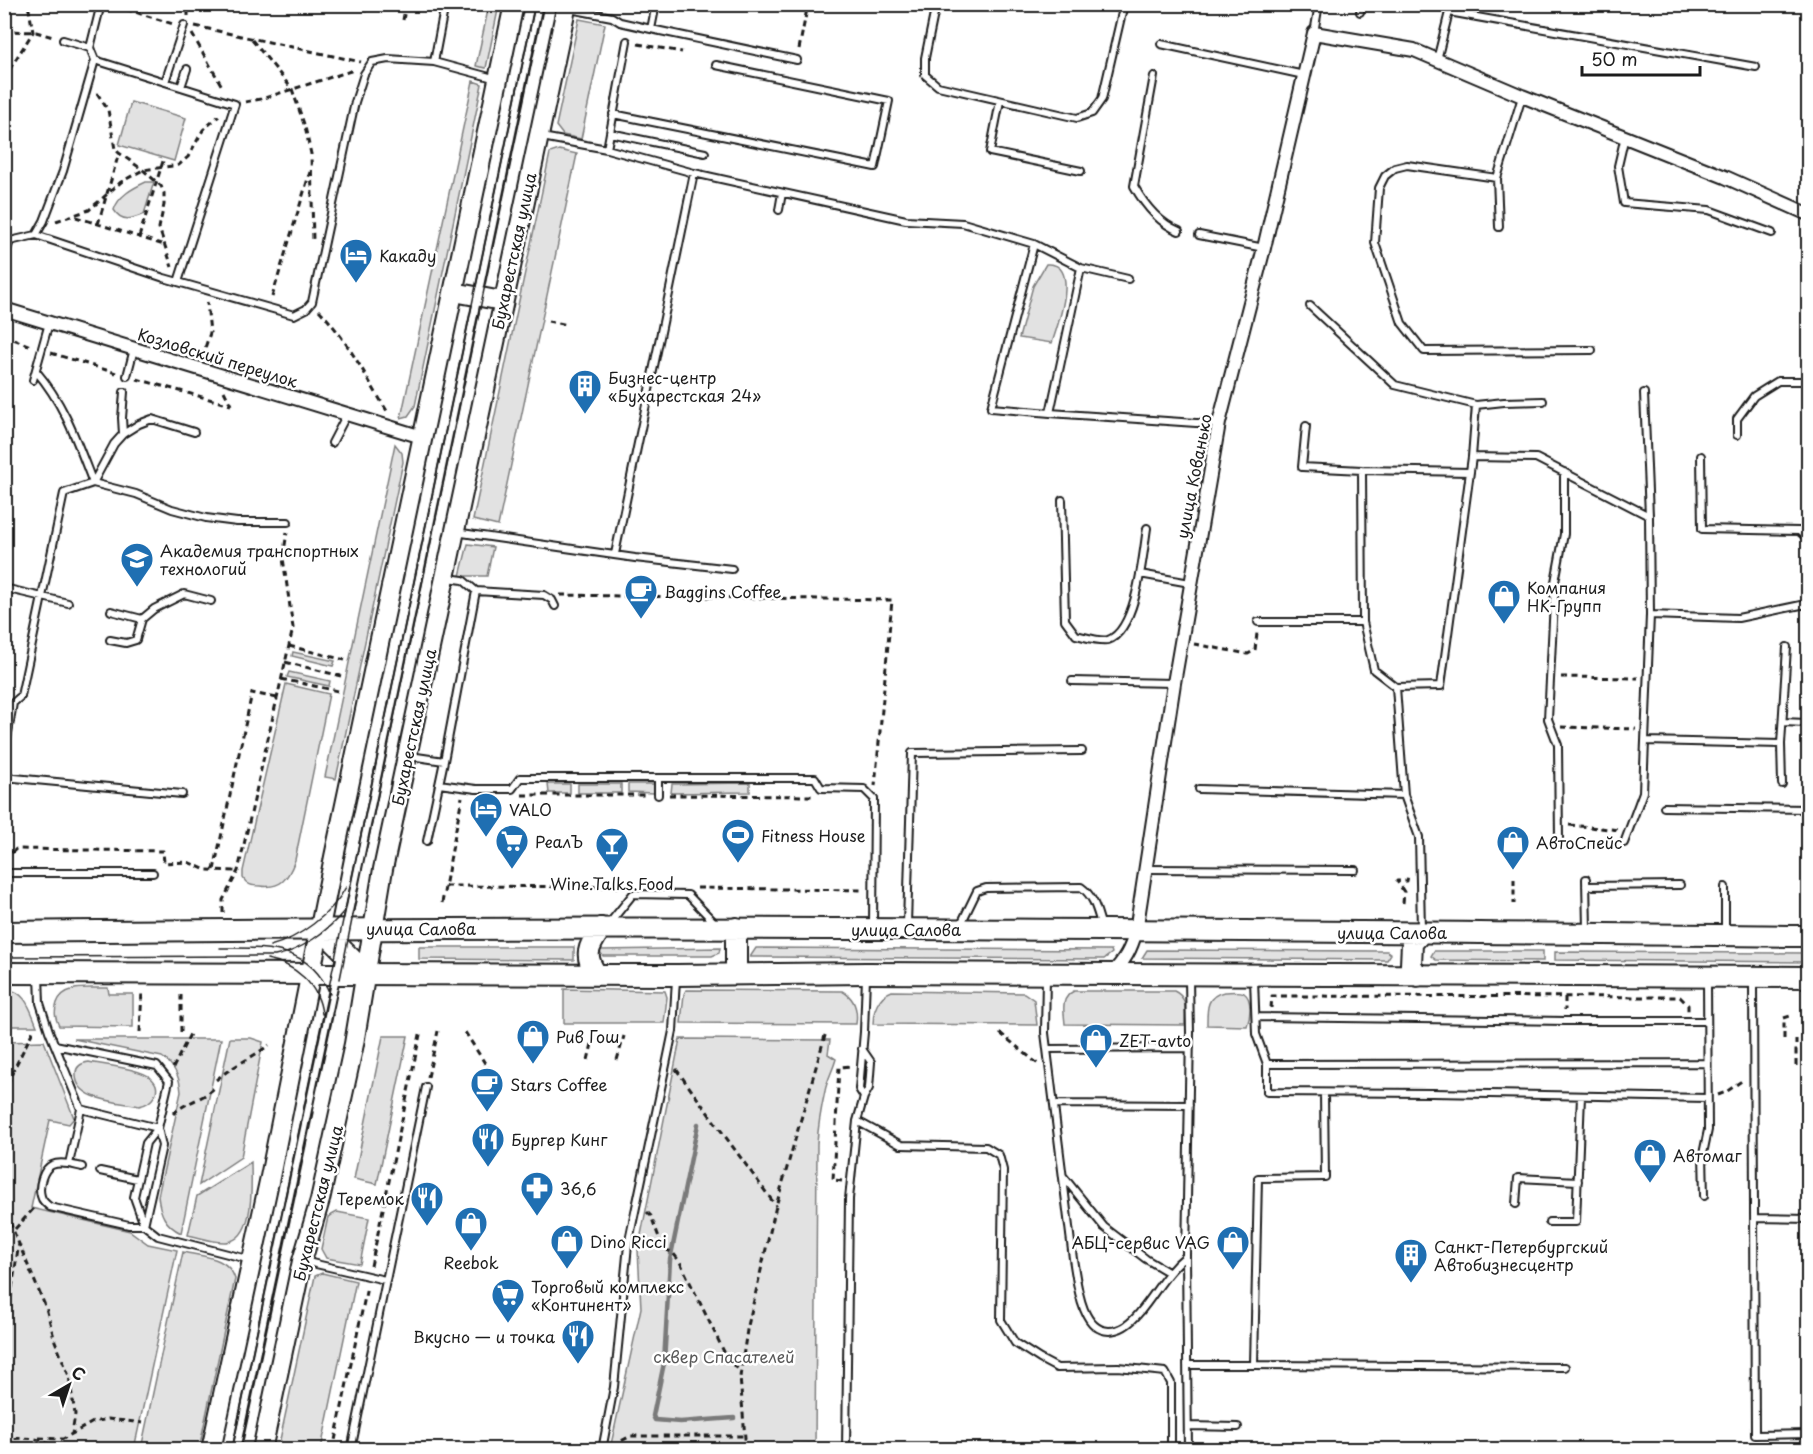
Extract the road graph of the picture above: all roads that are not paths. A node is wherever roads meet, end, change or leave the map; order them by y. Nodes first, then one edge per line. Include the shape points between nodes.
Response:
1 (101, 4) edge
2 (428, 4) edge
3 (514, 4) edge
4 (539, 4) edge
5 (656, 4) edge
6 (936, 4) edge
7 (1124, 4) edge
8 (1319, 4) edge
9 (1362, 4) edge
10 (444, 6) edge
11 (566, 6) edge
12 (1450, 8) edge
13 (1360, 12) dead end
14 (184, 25) road end
15 (651, 29) junction
16 (1314, 33) junction
17 (63, 40) road end
18 (627, 42) road end
19 (1161, 44) dead end
20 (90, 48) junction
21 (95, 60) junction
22 (797, 60) road end
23 (1437, 60) junction
24 (434, 62) junction
25 (716, 65) dead end
26 (1756, 67) dead end
27 (187, 69) dead end
28 (1304, 75) junction
29 (1154, 76) dead end
30 (498, 80) junction
31 (165, 82) junction
32 (182, 87) junction
33 (1522, 96) junction
34 (1000, 101) junction
35 (613, 114) junction
36 (610, 133) junction
37 (1625, 135) junction
38 (538, 137) junction
39 (607, 149) junction
40 (705, 153) dead end
41 (1081, 171) dead end
42 (694, 173) junction
43 (1497, 178) junction
44 (782, 193) junction
45 (779, 210) dead end
46 (1809, 214) edge
47 (1499, 227) dead end
48 (1179, 231) dead end
49 (1772, 233) dead end
50 (1199, 235) dead end
51 (36, 236) junction
52 (7, 240) edge
53 (1034, 244) junction
54 (1264, 248) junction
55 (4, 258) edge
56 (1081, 268) junction
57 (1128, 279) dead end
58 (175, 281) junction
59 (454, 292) junction
60 (478, 296) junction
61 (502, 301) junction
62 (1310, 306) dead end
63 (4, 309) edge
64 (50, 323) junction
65 (134, 349) junction
66 (1592, 350) dead end
67 (36, 370) junction
68 (127, 376) dead end
69 (33, 380) dead end
70 (1809, 381) edge
71 (124, 392) dead end
72 (1644, 393) dead end
73 (1543, 402) dead end
74 (1476, 405) junction
75 (1050, 413) junction
76 (347, 414) junction
77 (1219, 423) junction
78 (1306, 426) dead end
79 (195, 432) dead end
80 (123, 434) junction
81 (1737, 435) dead end
82 (422, 437) junction
83 (333, 443) dead end
84 (1701, 456) dead end
85 (1472, 457) junction
86 (1362, 470) junction
87 (1470, 472) junction
88 (1564, 472) junction
89 (93, 483) junction
90 (1062, 500) dead end
91 (1649, 516) junction
92 (288, 522) road end
93 (1147, 528) dead end
94 (455, 532) junction
95 (1809, 539) edge
96 (615, 554) junction
97 (732, 568) dead end
98 (1140, 574) junction
99 (445, 578) junction
100 (1190, 583) junction
101 (4, 588) edge
102 (476, 591) junction
103 (43, 597) junction
104 (212, 601) dead end
105 (68, 603) dead end
106 (1809, 605) edge
107 (555, 606) dead end
108 (111, 610) dead end
109 (1650, 615) junction
110 (142, 619) junction
111 (1258, 622) road end
112 (1363, 622) junction
113 (110, 640) dead end
114 (1787, 647) dead end
115 (1072, 681) dead end
116 (1174, 683) junction
117 (1396, 687) junction
118 (4, 703) edge
119 (13, 703) junction
120 (1783, 722) junction
121 (1806, 723) dead end
122 (1645, 741) junction
123 (1781, 744) junction
124 (1082, 751) dead end
125 (407, 755) junction
126 (4, 757) edge
127 (444, 761) junction
128 (4, 777) edge
129 (658, 778) junction
130 (440, 784) junction
131 (1782, 784) dead end
132 (1199, 789) dead end
133 (182, 794) dead end
134 (658, 795) road end
135 (1404, 795) junction
136 (1664, 807) dead end
137 (1809, 809) edge
138 (1559, 839) dead end
139 (427, 841) dead end
140 (1624, 843) dead end
141 (1144, 869) junction
142 (1355, 870) dead end
143 (4, 873) edge
144 (153, 873) dead end
145 (1680, 885) dead end
146 (1725, 887) dead end
147 (320, 928) junction
148 (346, 928) junction
149 (374, 928) junction
150 (604, 928) junction
151 (727, 928) junction
152 (873, 929) junction
153 (907, 929) junction
154 (958, 929) junction
155 (1103, 931) junction
156 (1136, 931) junction
157 (4, 932) edge
158 (1421, 933) junction
159 (1587, 934) junction
160 (1725, 935) junction
161 (1809, 936) edge
162 (342, 950) junction
163 (4, 973) edge
164 (39, 973) junction
165 (311, 973) junction
166 (337, 973) junction
167 (366, 973) junction
168 (866, 973) junction
169 (736, 974) junction
170 (1046, 974) junction
171 (596, 975) junction
172 (676, 975) junction
173 (1110, 975) junction
174 (1189, 975) junction
175 (1254, 975) junction
176 (1419, 976) junction
177 (1707, 977) junction
178 (1753, 977) junction
179 (1809, 978) edge
180 (1256, 1017) junction
181 (1707, 1021) junction
182 (55, 1045) junction
183 (1190, 1048) junction
184 (862, 1049) junction
185 (1047, 1049) junction
186 (1707, 1063) junction
187 (1267, 1064) junction
188 (426, 1087) road end
189 (1324, 1093) junction
190 (1581, 1096) junction
191 (864, 1097) junction
192 (1707, 1098) junction
193 (1054, 1104) junction
194 (1189, 1105) junction
195 (81, 1109) junction
196 (857, 1121) junction
197 (158, 1128) junction
198 (69, 1164) junction
199 (82, 1167) dead end
200 (100, 1171) dead end
201 (1063, 1176) junction
202 (137, 1179) junction
203 (1578, 1181) junction
204 (1704, 1196) dead end
205 (1516, 1203) dead end
206 (1754, 1218) junction
207 (1809, 1219) edge
208 (1549, 1222) dead end
209 (144, 1225) junction
210 (1186, 1256) junction
211 (251, 1260) junction
212 (302, 1261) junction
213 (1168, 1272) junction
214 (385, 1280) junction
215 (1188, 1365) junction
216 (1254, 1365) junction
217 (1565, 1367) dead end
218 (1188, 1426) junction
219 (1238, 1427) dead end
220 (1809, 1434) edge
221 (211, 1449) edge
222 (236, 1449) edge
223 (262, 1449) edge
224 (351, 1449) edge
225 (602, 1449) edge
226 (846, 1449) edge
227 (1171, 1449) edge
228 (1188, 1449) edge

1 - 20 lane
2 - 10 lane
3 - 30 main road
4 - 60 lane
5 - 15 lane
6 - 34 lane via 924,58 925,75 938,86
7 - 34 lane via 1102,99 1092,114 1077,118
8 - 16 lane
9 - 13 lane
10 - 24 lane
11 - 15 lane
11 - 38 main road, Бухарестская улица
12 - 23 lane
12 - 26 lane
14 - 31 lane
15 - 22 lane
16 - 23 street via 1414,50
16 - 28 street, улица Кованько
17 - 20 lane
18 - 35 lane
19 - 28 lane
20 - 21 lane
21 - 31 lane
21 - 51 lane via 63,171
23 - 33 street
24 - 30 lane
24 - 58 lane via 388,59 372,62 364,74 312,302 306,309 294,315
25 - 35 lane via 889,101 875,167
27 - 32 lane
28 - 54 street, улица Кованько
29 - 48 lane via 1134,186 1155,215
30 - 59 main road
31 - 32 lane
32 - 58 lane via 236,104
33 - 37 street
33 - 43 lane
34 - 41 lane via 990,152
35 - 36 lane
36 - 39 lane
36 - 40 lane
37 - 46 street
37 - 49 lane via 1618,166 1624,203 1709,210
38 - 39 lane
38 - 61 main road, Бухарестская улица
39 - 42 lane
42 - 44 lane
42 - 96 lane
43 - 47 lane
43 - 66 lane via 1407,165 1385,176 1379,188 1375,243 1402,323 1424,351
44 - 45 lane
44 - 53 lane via 906,220 963,223
50 - 54 lane
51 - 52 lane
51 - 58 lane
52 - 55 lane
53 - 56 lane
53 - 75 lane via 991,408
54 - 77 street, улица Кованько
56 - 57 lane
56 - 75 lane
59 - 60 main road
59 - 82 main road
60 - 61 main road
60 - 148 lane
61 - 94 main road, Бухарестская улица
62 - 74 lane via 1395,385
63 - 64 street, Козловский переулок
64 - 65 street, Козловский переулок
64 - 67 lane
65 - 68 lane
65 - 76 street, Козловский переулок
67 - 69 lane
67 - 89 lane via 68,418
70 - 81 lane via 1778,381 1754,396 1737,419
71 - 80 lane
72 - 91 lane
73 - 74 lane
74 - 85 lane
75 - 77 lane
76 - 82 street, Козловский переулок
76 - 83 lane
77 - 100 street, улица Кованько
78 - 86 lane via 1302,467
79 - 80 lane via 152,419
80 - 89 lane via 105,457
82 - 147 main road
84 - 95 lane via 1702,529 1799,531
85 - 87 lane
85 - 88 lane via 1536,458
86 - 87 lane
86 - 112 lane
87 - 117 lane via 1442,686
88 - 91 lane
88 - 138 lane via 1564,534 1555,582 1548,719 1558,745
89 - 92 lane via 206,518
89 - 103 lane via 64,493
90 - 98 lane via 1065,620 1076,635 1106,640 1119,633 1128,617
91 - 109 lane
93 - 98 lane
94 - 96 lane
94 - 99 main road, Бухарестская улица
96 - 97 lane
98 - 100 lane
99 - 102 lane via 463,580
99 - 125 main road, Бухарестская улица
100 - 116 street, улица Кованько
101 - 103 lane
102 - 107 lane via 544,595
102 - 127 lane
103 - 105 lane
103 - 119 lane via 21,696
104 - 110 lane via 184,594
106 - 109 lane via 1738,618
108 - 110 lane
109 - 122 lane
110 - 113 lane via 136,640
111 - 112 lane
112 - 117 lane via 1374,670
114 - 120 lane
115 - 116 lane
116 - 141 street, улица Кованько
117 - 135 lane
118 - 119 lane
119 - 126 lane
120 - 121 lane
120 - 123 lane
122 - 123 lane
122 - 140 lane via 1643,792
123 - 131 lane
124 - 153 lane via 912,753
125 - 127 lane
125 - 149 main road, Бухарестская улица
127 - 130 lane
128 - 133 lane
129 - 130 lane via 520,778 512,789
129 - 134 lane
129 - 152 lane via 815,778 821,788 864,789 874,799
130 - 139 lane
132 - 135 lane
135 - 158 lane via 1419,837
136 - 137 lane
141 - 142 lane
141 - 156 street, улица Кованько
143 - 144 lane
145 - 159 lane via 1586,883
146 - 160 lane
147 - 148 main road, улица Салова
147 - 157 main road, улица Салова
147 - 162 main road
147 - 165 main road
148 - 149 main road, улица Салова
148 - 162 lane
149 - 150 main road, улица Салова
149 - 167 main road, Бухарестская улица
150 - 151 main road, улица Салова
150 - 151 lane via 633,894 688,895
150 - 171 main road via 590,946 589,963
151 - 152 main road, улица Салова
151 - 169 main road
152 - 153 main road, улица Салова
153 - 154 main road, улица Салова
154 - 155 main road, улица Салова
154 - 155 lane via 977,891 1081,887 1095,903
155 - 156 main road, улица Салова
156 - 158 main road, улица Салова
156 - 173 street, улица Кованько via 1131,948
158 - 159 main road, улица Салова
158 - 176 main road via 1412,943 1411,965
159 - 160 main road, улица Салова
160 - 161 main road, улица Салова
162 - 166 lane
162 - 167 main road
163 - 164 main road
164 - 165 main road
164 - 182 lane via 40,1003
165 - 166 main road
165 - 211 main road
166 - 167 main road
166 - 222 lane
167 - 171 main road
167 - 212 main road, Бухарестская улица via 320,1200
168 - 169 main road
168 - 170 main road
168 - 184 lane
169 - 172 main road
170 - 173 main road
170 - 185 lane
171 - 172 main road
172 - 225 lane via 673,1031 628,1245 614,1387
173 - 174 main road
174 - 175 main road
174 - 183 lane
175 - 176 main road
175 - 180 lane
176 - 177 main road
177 - 178 main road
177 - 181 lane
178 - 179 main road
178 - 206 lane
180 - 181 lane
180 - 187 lane via 1256,1034
181 - 186 lane
182 - 195 lane
182 - 197 lane via 157,1066 169,1082
183 - 185 lane
183 - 194 lane
184 - 191 lane via 859,1089
184 - 191 lane via 871,1062 870,1088
185 - 193 lane
186 - 187 lane
186 - 192 lane
187 - 189 lane via 1267,1092
188 - 214 lane
189 - 190 lane
189 - 216 lane via 1325,1178 1258,1178
190 - 192 lane
190 - 203 lane
191 - 196 lane
192 - 204 lane
193 - 194 lane
193 - 201 lane
194 - 210 lane
195 - 197 lane
195 - 198 lane
196 - 226 lane via 850,1181
196 - 227 lane via 901,1145 986,1147 999,1155 1003,1170 1001,1320 1015,1343 1057,1368 1118,1367 1164,1372 1171,1383
197 - 202 lane via 146,1143
197 - 209 lane via 162,1146
198 - 199 lane
198 - 209 lane via 51,1165 45,1171 40,1192 45,1203 129,1225
200 - 202 lane
201 - 213 lane via 1104,1227
201 - 213 lane via 1079,1293 1091,1324 1106,1331 1128,1324
202 - 209 lane via 134,1197
203 - 205 lane via 1518,1178
203 - 208 lane via 1576,1222
206 - 207 lane
206 - 220 lane via 1755,1435
209 - 211 lane via 158,1236
210 - 213 lane
210 - 215 lane
211 - 221 main road
212 - 214 lane
212 - 223 main road, Бухарестская улица
214 - 224 lane
215 - 216 lane
215 - 218 lane
216 - 217 lane
218 - 219 lane
218 - 228 lane

